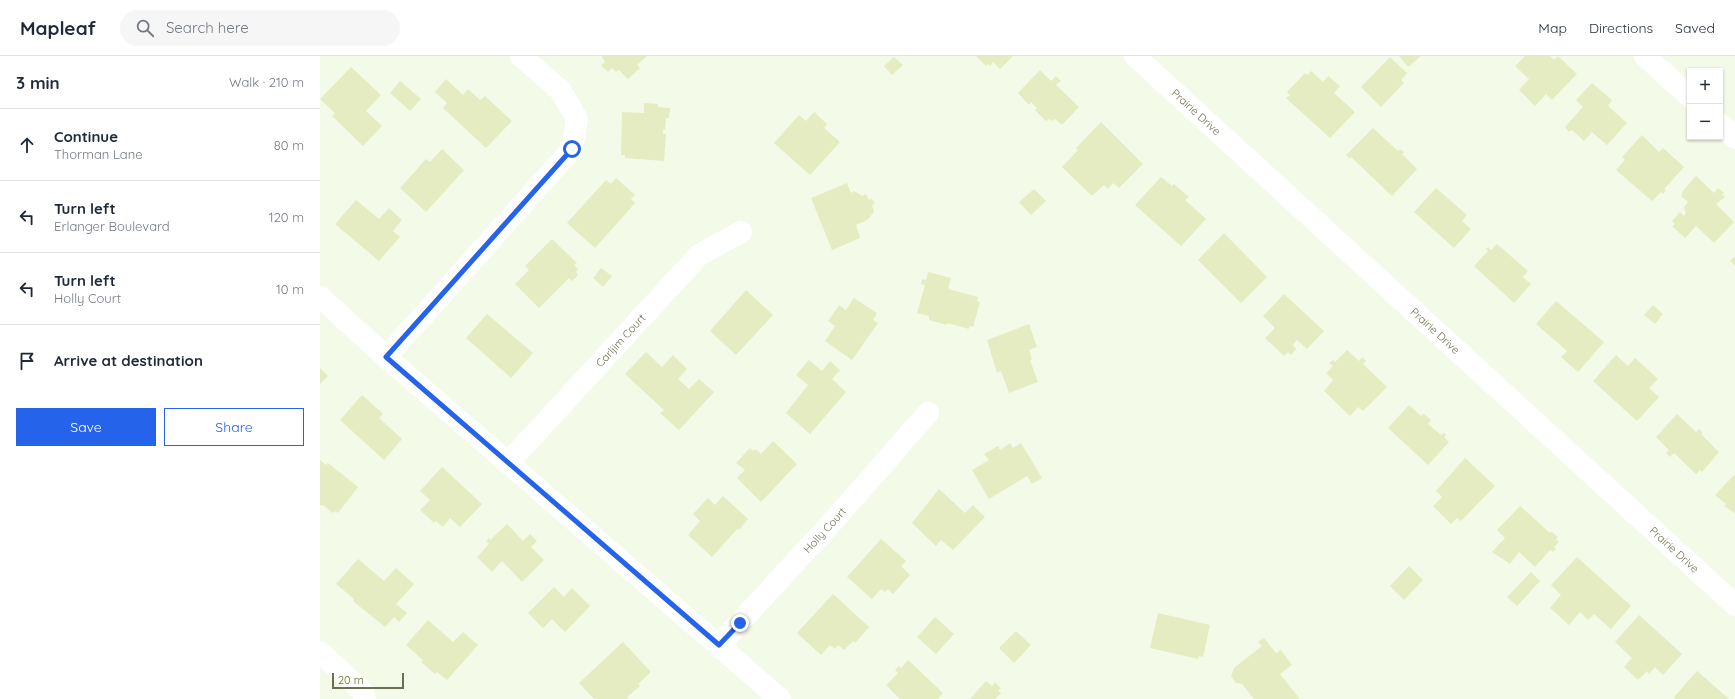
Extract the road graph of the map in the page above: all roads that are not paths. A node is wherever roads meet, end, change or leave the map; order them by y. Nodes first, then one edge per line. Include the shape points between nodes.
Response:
1 (521, 56) edge
2 (1135, 56) edge
3 (1645, 56) edge
4 (1687, 94) edge
5 (1723, 127) edge
6 (1735, 138) edge
7 (741, 232) dead end
8 (320, 297) edge
9 (386, 357) junction
10 (928, 413) dead end
11 (509, 462) junction
12 (1735, 605) edge
13 (719, 645) junction
14 (320, 652) edge
15 (365, 699) edge
16 (780, 699) edge

1 - 9 street via 561,91 577,119 572,149
2 - 12 street, Prairie Drive
3 - 4 street
5 - 6 street
7 - 11 street, Carljim Court via 699,254
8 - 9 street
9 - 11 street
10 - 13 street, Holly Court
11 - 13 street
13 - 16 street
14 - 15 street via 362,691

